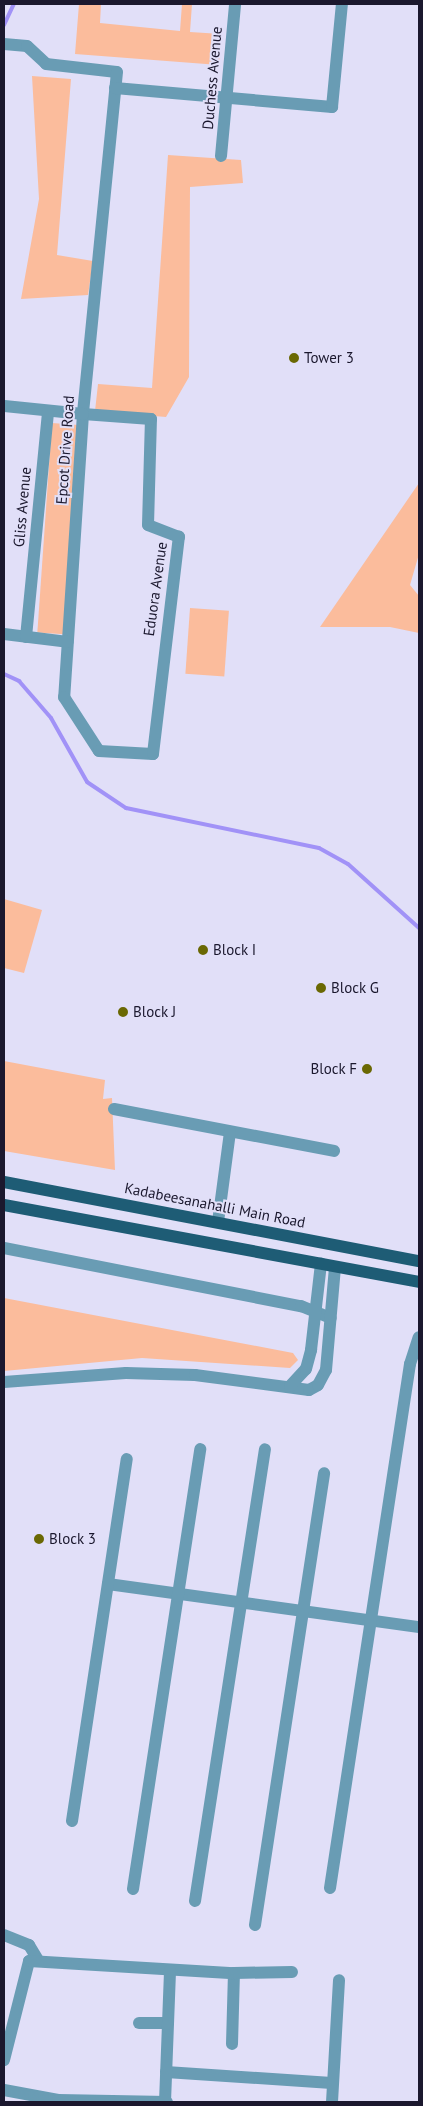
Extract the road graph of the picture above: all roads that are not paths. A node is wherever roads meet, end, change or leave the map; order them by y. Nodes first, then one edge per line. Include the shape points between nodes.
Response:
1 (235, 4) edge
2 (342, 4) edge
3 (10, 44) edge
4 (115, 88) junction
5 (225, 98) junction
6 (221, 156) dead end
7 (4, 406) edge
8 (48, 410) junction
9 (84, 414) junction
10 (4, 634) edge
11 (26, 637) junction
12 (68, 642) junction
13 (153, 754) joint
14 (114, 1109) dead end
15 (230, 1132) junction
16 (334, 1151) dead end
17 (4, 1182) edge
18 (4, 1205) edge
19 (218, 1222) junction
20 (4, 1248) edge
21 (419, 1261) edge
22 (321, 1264) junction
23 (335, 1267) junction
24 (419, 1282) edge
25 (315, 1316) junction
26 (331, 1318) junction
27 (419, 1336) edge
28 (4, 1382) edge
29 (290, 1386) junction
30 (200, 1449) dead end
31 (265, 1449) dead end
32 (126, 1459) dead end
33 (324, 1473) dead end
34 (108, 1584) junction
35 (177, 1594) junction
36 (241, 1602) junction
37 (301, 1611) junction
38 (372, 1621) junction
39 (419, 1627) edge
40 (72, 1821) dead end
41 (330, 1888) dead end
42 (133, 1889) dead end
43 (195, 1901) dead end
44 (255, 1925) dead end
45 (4, 1935) edge
46 (38, 1960) junction
47 (170, 1970) junction
48 (292, 1972) dead end
49 (234, 1973) junction
50 (339, 1980) dead end
51 (10, 2000) edge
52 (139, 2023) dead end
53 (168, 2023) junction
54 (232, 2044) dead end
55 (4, 2060) edge
56 (166, 2072) junction
57 (332, 2084) junction
58 (4, 2090) edge
59 (25, 2098) edge
60 (53, 2101) edge
61 (166, 2102) edge
62 (332, 2102) edge

1 - 5 street, Duchess Avenue
2 - 5 street via 332,107
3 - 4 street via 27,46 46,64 117,72
4 - 5 street
4 - 9 street, Epcot Drive Road
5 - 6 street, Duchess Avenue
7 - 8 street
8 - 9 street
8 - 11 street, Gliss Avenue
9 - 12 street, Epcot Drive Road
9 - 13 street, Eduora Avenue via 151,420 148,525 179,537
10 - 11 street
11 - 12 street
12 - 13 street, Epcot Drive Road via 64,697 99,751
14 - 15 street
15 - 16 street
15 - 19 street
17 - 19 main road, Kadabeesanahalli Main Road
18 - 22 main road
19 - 21 main road, Kadabeesanahalli Main Road
20 - 25 street via 301,1306
22 - 23 main road
22 - 25 street
23 - 24 main road
23 - 26 street
25 - 26 street
25 - 29 street via 306,1369
26 - 29 street via 326,1370 318,1385 309,1390
27 - 38 street via 410,1364
28 - 29 street via 126,1373
30 - 35 street
31 - 36 street
32 - 34 street
33 - 37 street
34 - 35 street
34 - 40 street
35 - 36 street
35 - 42 street
36 - 37 street
36 - 43 street
37 - 38 street
37 - 44 street
38 - 39 street
38 - 41 street
45 - 46 street via 29,1945
46 - 47 street
46 - 51 street via 25,1966
47 - 49 street
47 - 53 street
48 - 49 street
49 - 54 street
50 - 57 street
51 - 55 street
52 - 53 street
53 - 56 street
56 - 57 street
56 - 61 street
57 - 62 street
58 - 59 street
59 - 60 street
60 - 61 street

